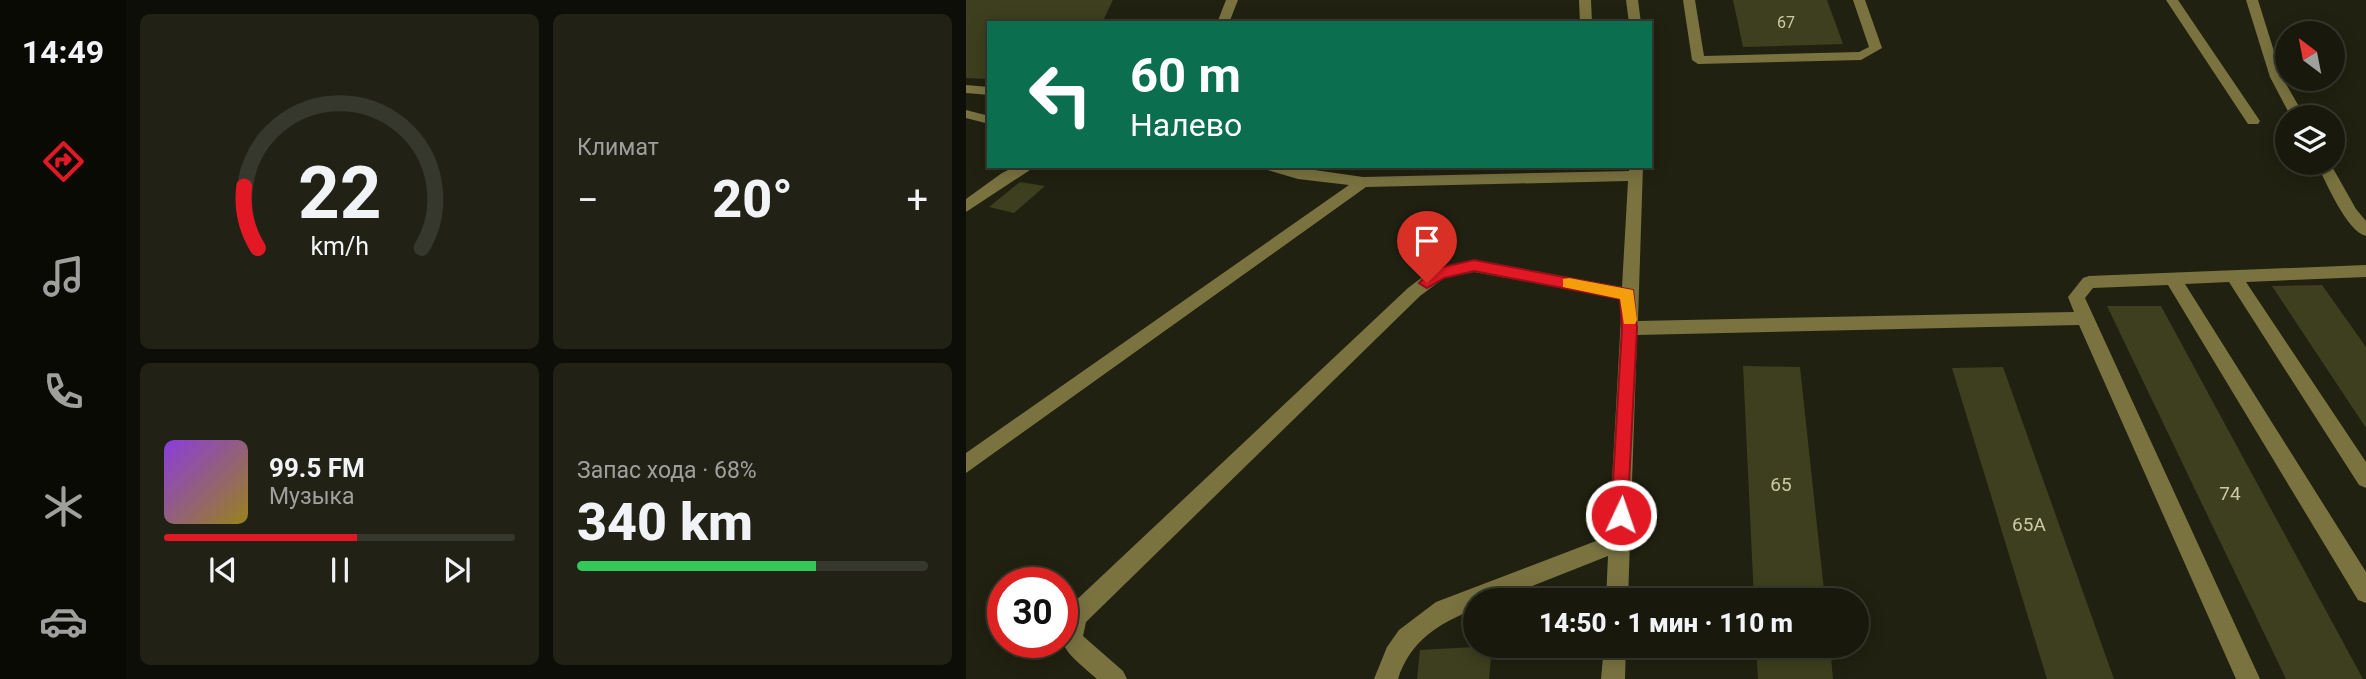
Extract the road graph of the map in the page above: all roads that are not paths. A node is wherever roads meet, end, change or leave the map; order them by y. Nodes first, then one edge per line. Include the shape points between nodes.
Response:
1 (1232, 0) edge
2 (1585, 0) edge
3 (1632, 0) edge
4 (1689, 0) edge
5 (1858, 0) edge
6 (2172, 0) edge
7 (2252, 0) edge
8 (1224, 21) edge
9 (1586, 21) edge
10 (1635, 21) edge
11 (966, 89) edge
12 (987, 91) edge
13 (2291, 105) edge
14 (966, 114) edge
15 (987, 119) edge
16 (2253, 121) dead end
17 (1025, 168) edge
18 (1276, 168) edge
19 (1635, 171) edge
20 (2330, 175) edge
21 (1363, 181) junction
22 (966, 207) edge
23 (2366, 231) edge
24 (2366, 271) edge
25 (2234, 277) junction
26 (2173, 279) junction
27 (1628, 294) junction
28 (2085, 318) junction
29 (1630, 328) junction
30 (966, 464) edge
31 (2366, 479) edge
32 (1619, 542) junction
33 (1617, 588) edge
34 (2366, 592) edge
35 (1614, 658) edge
36 (1115, 679) edge
37 (1386, 679) edge
38 (1613, 679) edge
39 (2248, 679) edge

1 - 8 street
2 - 9 street
3 - 10 street
4 - 5 street via 1698,60 1861,57 1876,48
6 - 16 street
7 - 13 street via 2276,77
11 - 12 street
14 - 15 street
17 - 22 street
18 - 21 street
19 - 21 street
19 - 27 street
20 - 23 street
21 - 30 street
24 - 25 street
25 - 26 street
25 - 31 street
26 - 28 street via 2089,282 2076,296
26 - 34 street
27 - 29 street
27 - 36 street via 1474,266 1431,279 1078,614 1071,627 1072,642
28 - 29 street
28 - 39 street
29 - 32 street
32 - 33 street
32 - 37 street via 1444,610 1418,626 1395,651
35 - 38 street

